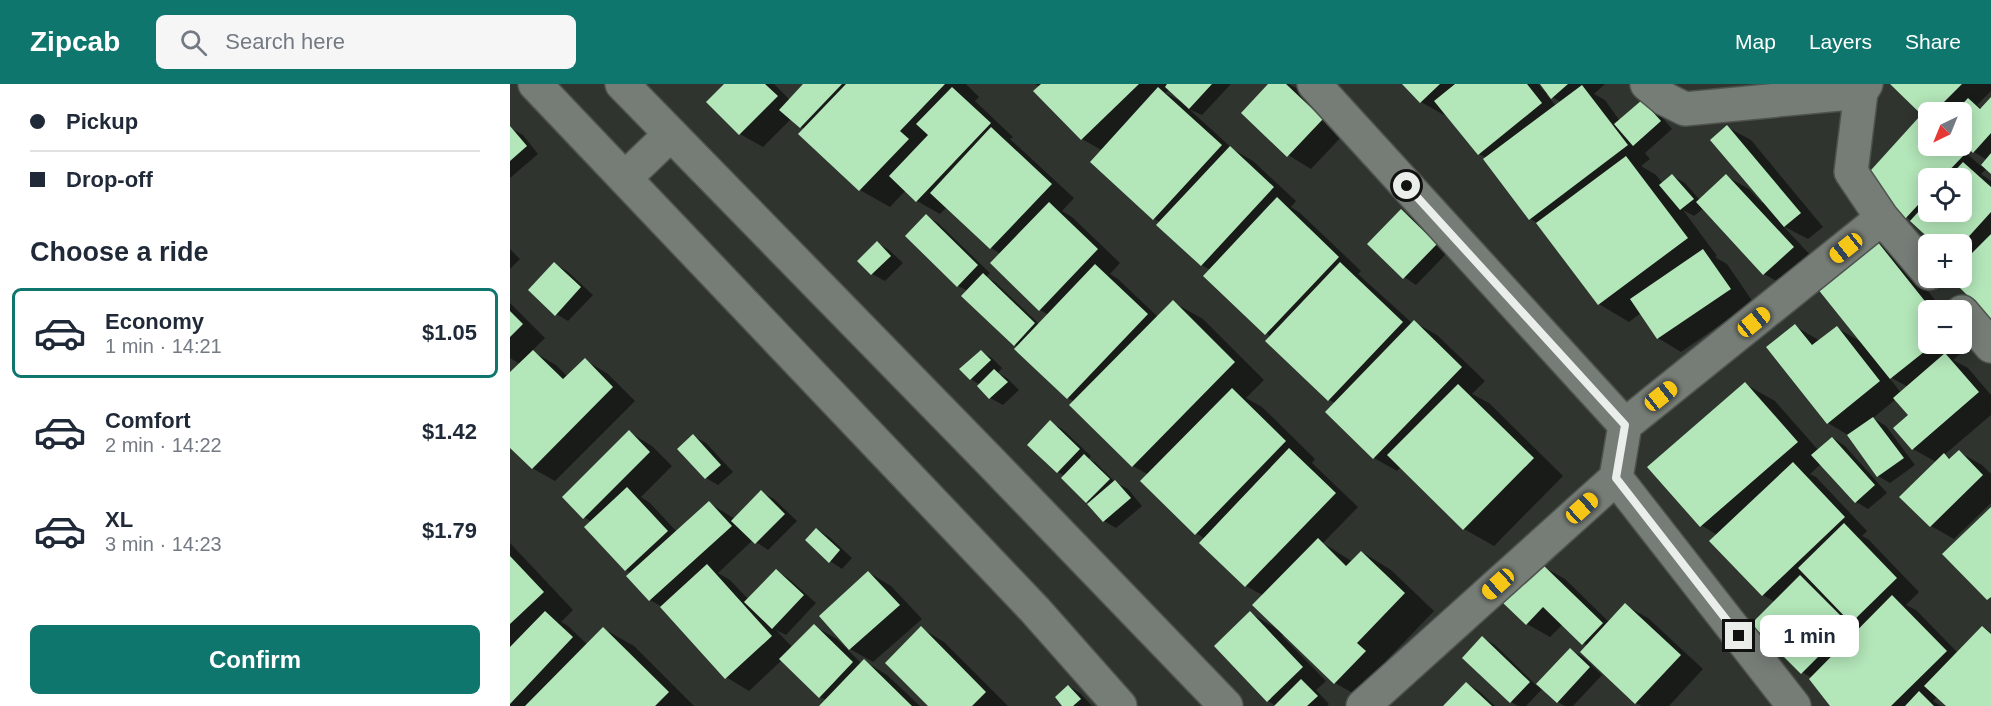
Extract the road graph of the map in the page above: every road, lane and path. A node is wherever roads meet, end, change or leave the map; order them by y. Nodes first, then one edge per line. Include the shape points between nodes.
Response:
1 (535, 84) edge
2 (622, 84) edge
3 (1314, 84) edge
4 (1647, 84) edge
5 (1864, 88) edge
6 (671, 134) junction
7 (625, 178) junction
8 (1882, 218) junction
9 (1918, 260) edge
10 (1941, 288) edge
11 (1952, 300) edge
12 (1972, 324) edge
13 (1991, 346) edge
14 (1625, 425) junction
15 (1616, 478) junction
16 (1120, 706) edge
17 (1226, 706) edge
18 (1364, 706) edge
19 (1794, 706) edge

1 - 7 street
2 - 6 street
3 - 14 street
4 - 5 street via 1685,109
5 - 8 street via 1851,172
6 - 7 street
6 - 17 street
7 - 16 street via 1028,602
8 - 9 street
8 - 14 street
10 - 11 street
12 - 13 street
14 - 15 street
15 - 18 street
15 - 19 street

